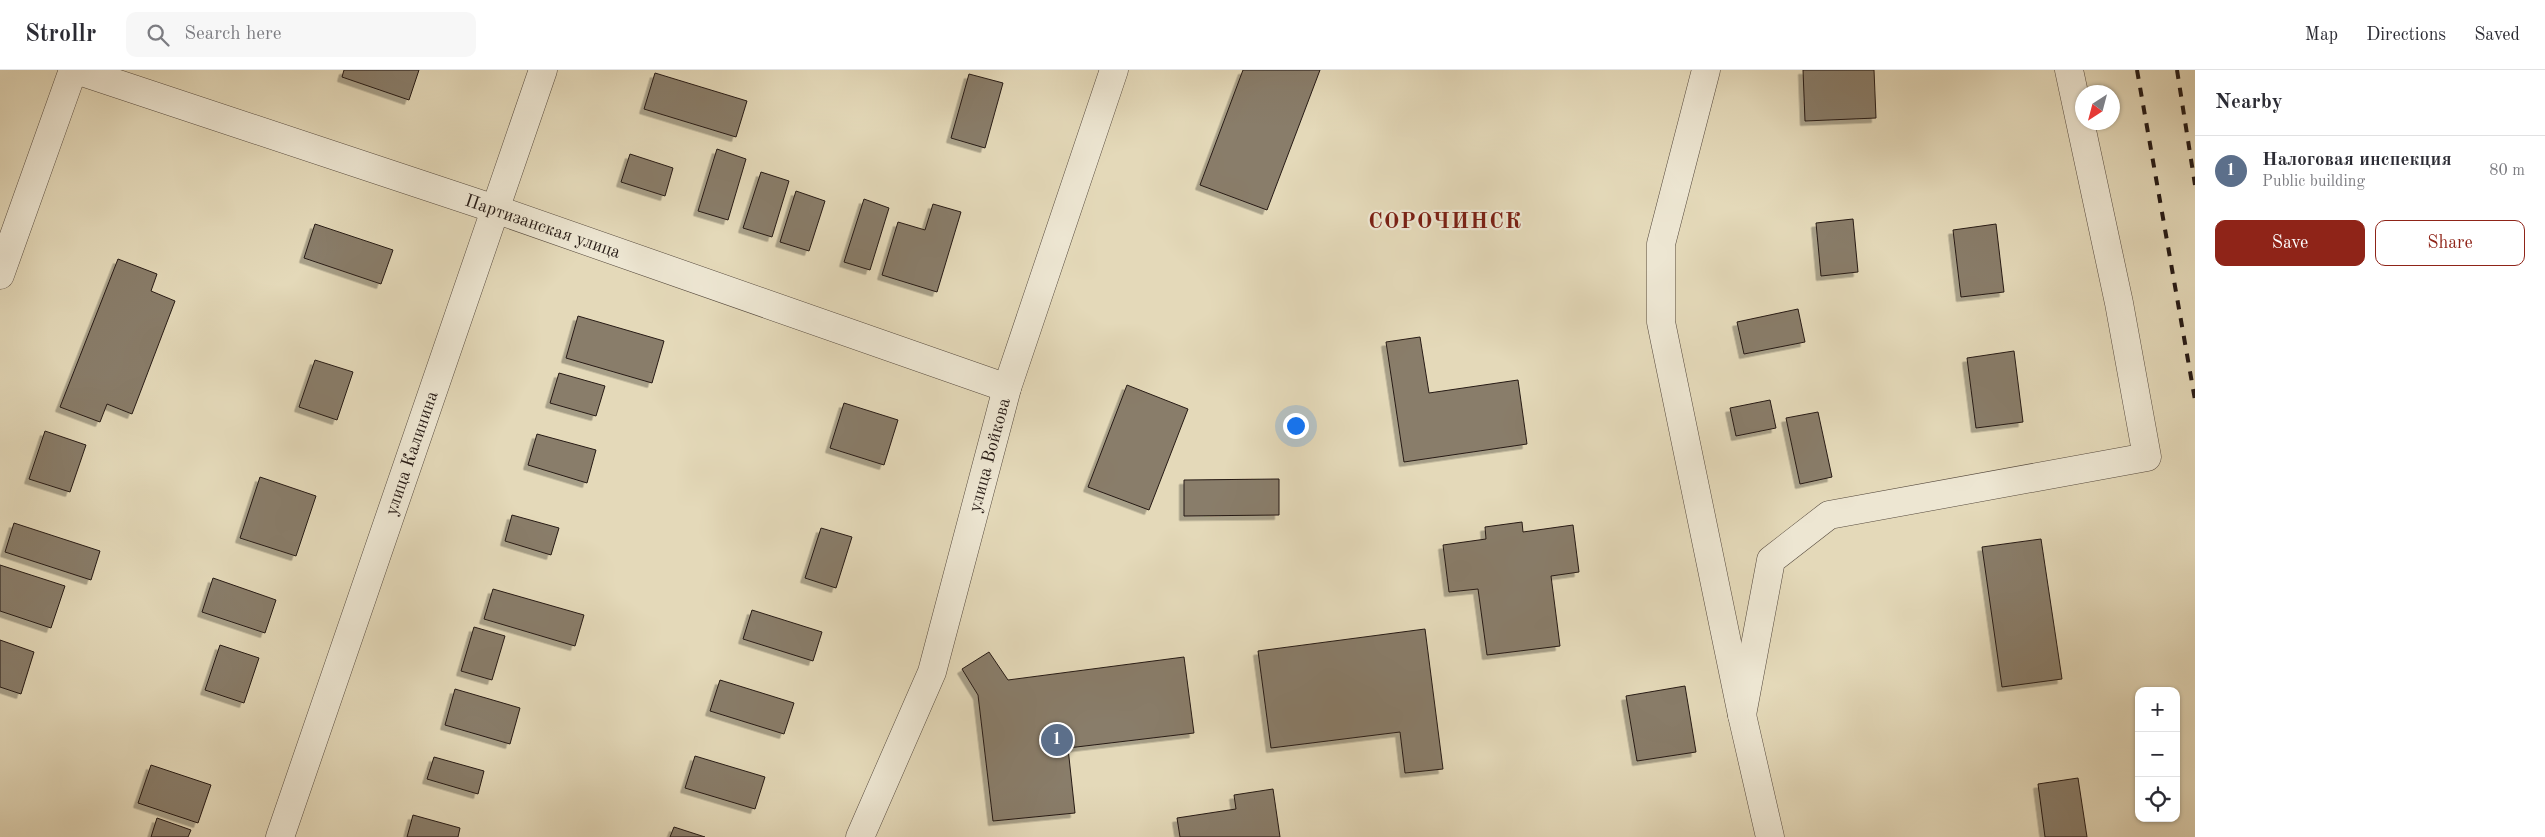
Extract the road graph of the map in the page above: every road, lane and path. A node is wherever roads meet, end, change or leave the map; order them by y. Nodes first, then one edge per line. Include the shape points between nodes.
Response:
1 (75, 70) edge
2 (543, 70) edge
3 (1114, 70) edge
4 (1706, 70) edge
5 (2069, 70) edge
6 (495, 209) junction
7 (0, 275) edge
8 (1007, 388) junction
9 (1742, 715) junction
10 (280, 837) edge
11 (860, 837) edge
12 (1770, 837) edge

1 - 6 street, Партизанская улица
1 - 7 street
2 - 6 street, улица Калинина
3 - 8 street, улица Войкова
4 - 9 street via 1661,244 1661,322
5 - 9 street via 2119,303 2147,457 1829,515 1771,560
6 - 8 street, Партизанская улица
6 - 10 street, улица Калинина
8 - 11 street, улица Войкова via 932,672
9 - 12 street

